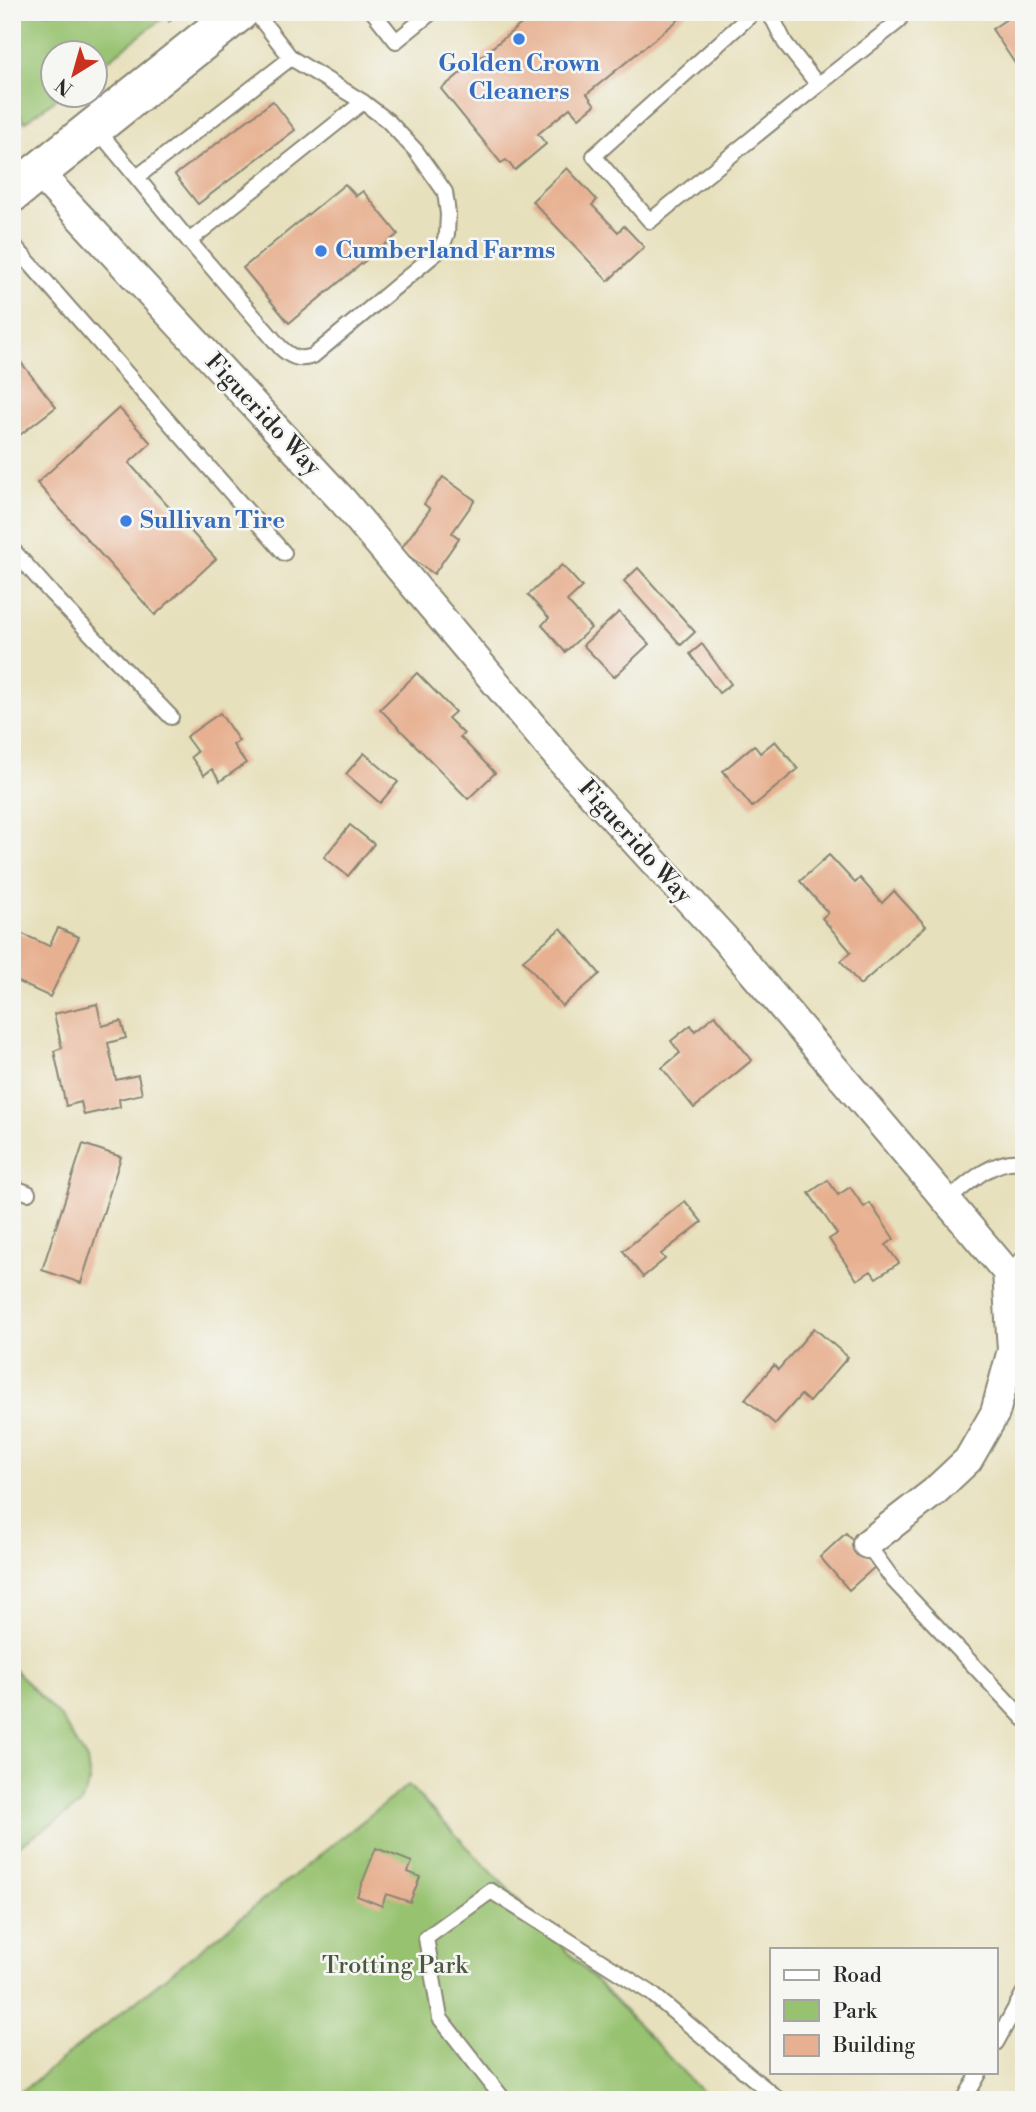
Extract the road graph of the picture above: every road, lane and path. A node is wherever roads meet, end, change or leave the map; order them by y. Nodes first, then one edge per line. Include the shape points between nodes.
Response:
1 (239, 12) edge
2 (255, 12) edge
3 (373, 12) edge
4 (432, 12) edge
5 (754, 12) edge
6 (900, 12) edge
7 (775, 15) edge
8 (291, 58) junction
9 (818, 85) junction
10 (363, 102) junction
11 (95, 127) junction
12 (136, 177) junction
13 (25, 183) edge
14 (189, 241) junction
15 (12, 243) edge
16 (12, 549) edge
17 (284, 553) dead end
18 (172, 717) dead end
19 (1024, 1162) edge
20 (12, 1187) edge
21 (29, 1193) dead end
22 (946, 1202) junction
23 (1015, 1265) edge
24 (867, 1544) joint
25 (1024, 1719) edge
26 (1024, 1992) edge
27 (998, 2039) edge
28 (978, 2074) edge
29 (504, 2100) edge
30 (779, 2100) edge
31 (964, 2100) edge

1 - 11 main road
2 - 8 lane
3 - 4 lane via 396,41
5 - 9 lane via 594,156 650,221
6 - 9 lane via 899,21
7 - 9 lane via 785,43
8 - 10 lane
8 - 12 lane
10 - 14 lane
10 - 14 lane via 416,151 445,192 447,234 441,249 313,356 303,360 281,348
11 - 12 lane
11 - 13 main road
12 - 14 lane
13 - 22 street, Figuerido Way via 343,501 565,765 724,938
15 - 17 lane
16 - 18 lane
19 - 22 lane via 999,1164
20 - 21 lane
22 - 23 street, Figuerido Way
23 - 24 street, Figuerido Way via 1012,1350 995,1413 968,1460 934,1493
24 - 25 lane via 894,1581
26 - 27 lane
28 - 31 lane
29 - 30 lane via 440,2018 426,1938 491,1891 651,1993

